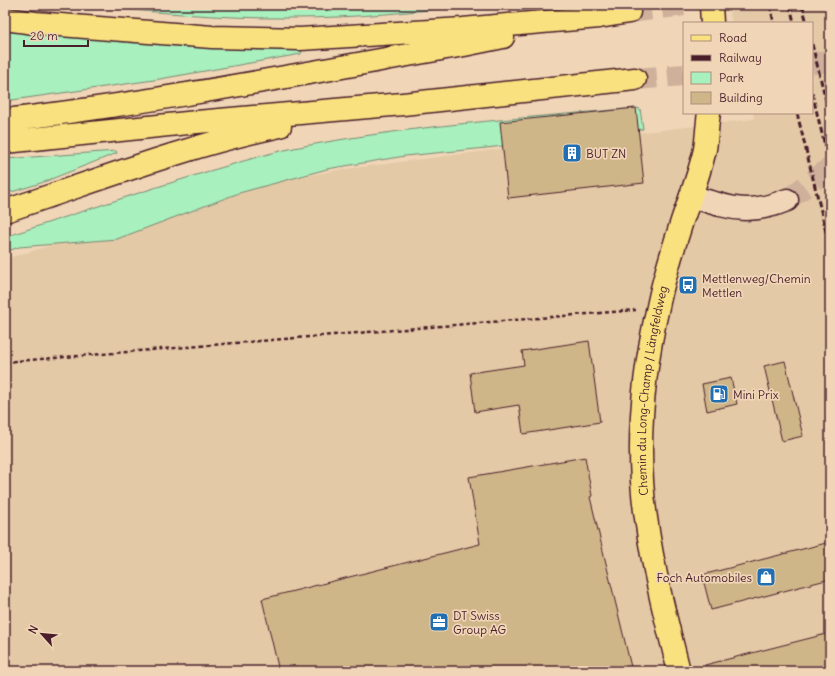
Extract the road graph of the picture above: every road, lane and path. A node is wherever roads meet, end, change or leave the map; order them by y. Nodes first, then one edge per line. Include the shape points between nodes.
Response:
1 (711, 5) edge
2 (629, 12) tunnel mouth
3 (599, 17) junction
4 (5, 19) edge
5 (712, 22) edge
6 (634, 79) tunnel mouth
7 (403, 104) junction
8 (709, 114) edge
9 (5, 120) edge
10 (5, 142) edge
11 (691, 196) junction
12 (788, 200) tunnel mouth
13 (5, 211) edge
14 (656, 315) junction
15 (5, 362) edge
16 (679, 671) edge

1 - 5 main road
2 - 3 main road
3 - 4 main road via 300,39 212,38
3 - 9 main road via 464,45 339,67 119,105
6 - 7 main road
7 - 10 main road
7 - 13 main road via 222,139
8 - 11 main road, Chemin du Long-Champ / Längfeldweg via 704,149
11 - 12 street via 742,210 773,206
11 - 14 main road, Chemin du Long-Champ / Längfeldweg via 668,264
14 - 15 path via 635,310
14 - 16 main road, Chemin du Long-Champ / Längfeldweg via 642,417 641,467 655,570

